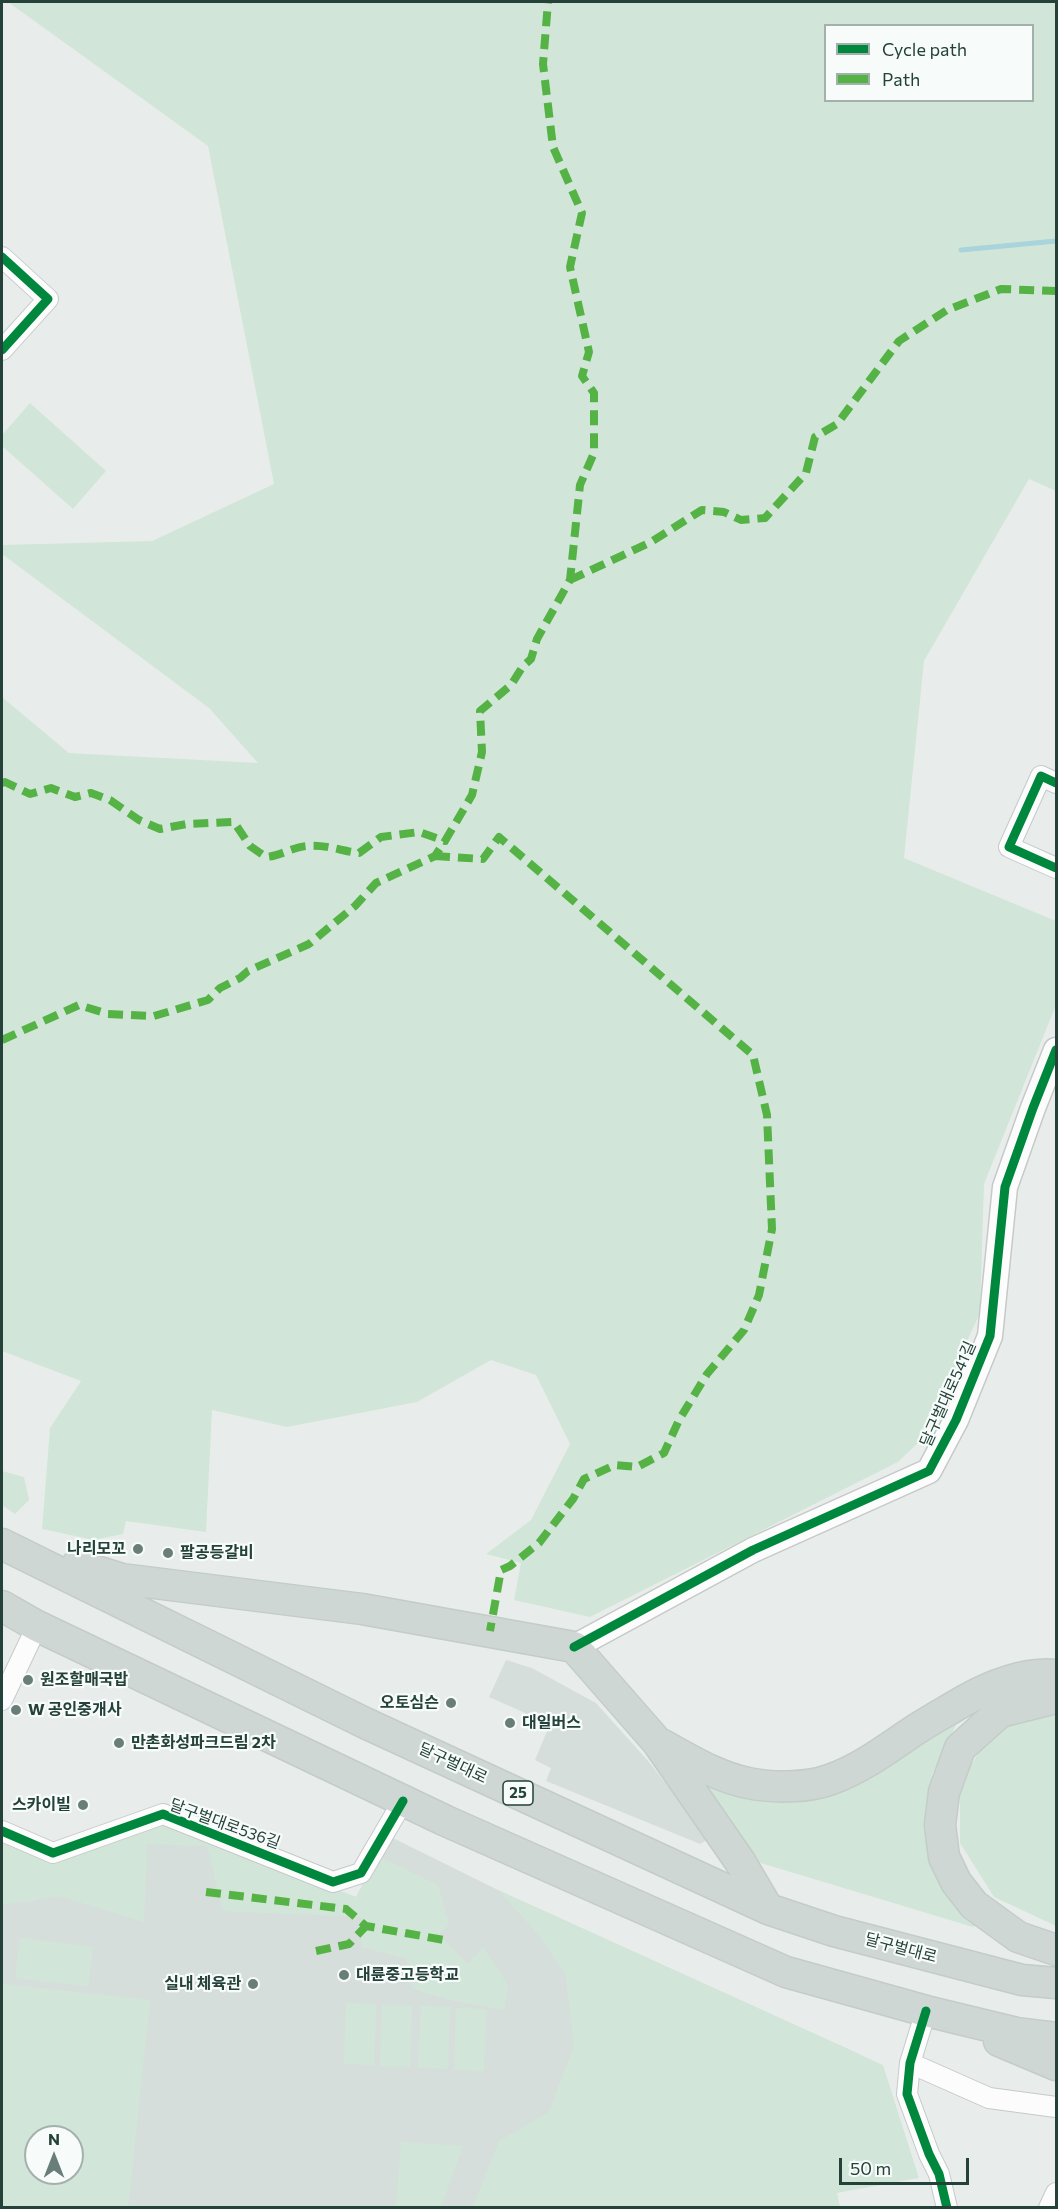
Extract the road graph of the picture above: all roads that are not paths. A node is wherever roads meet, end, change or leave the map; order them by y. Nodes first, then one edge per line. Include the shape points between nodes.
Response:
1 (2, 257) edge
2 (2, 350) edge
3 (1056, 783) edge
4 (1056, 868) edge
5 (1056, 1050) edge
6 (2, 1544) edge
7 (2, 1606) edge
8 (37, 1626) junction
9 (574, 1647) junction
10 (1056, 1675) edge
11 (1056, 1698) edge
12 (2, 1700) edge
13 (658, 1743) junction
14 (403, 1801) junction
15 (2, 1831) edge
16 (768, 1909) junction
17 (1056, 1950) edge
18 (1056, 1983) edge
19 (937, 2013) junction
20 (1056, 2038) edge
21 (910, 2062) junction
22 (1056, 2065) edge
23 (1056, 2107) edge
24 (1056, 2193) edge
25 (947, 2208) edge
26 (1049, 2208) edge

1 - 2 street via 48,299
3 - 4 street via 1041,776 1009,847
5 - 9 street, 달구벌대로541길 via 1005,1187 990,1336 956,1420 929,1472 753,1550
6 - 9 main road via 122,1579 362,1609
6 - 16 main road, 달구벌대로 / 25 via 365,1723
7 - 8 main road
8 - 12 street
8 - 14 main road
9 - 13 main road
10 - 13 main road via 1006,1681 973,1696 878,1756 828,1781 779,1788 747,1783 718,1774
11 - 17 main road via 1000,1712 960,1748 944,1792 940,1825 944,1857 956,1882 974,1905 1018,1937
13 - 16 main road
14 - 15 street, 달구벌대로536길 via 361,1873 333,1882 163,1814 52,1853
14 - 19 main road via 786,1972
16 - 18 main road, 달구벌대로 / 25 via 834,1931 1022,1980
19 - 20 main road via 1017,2033
19 - 21 street
19 - 22 main road
21 - 23 street via 989,2098
21 - 25 street via 907,2094 939,2174
24 - 26 street

